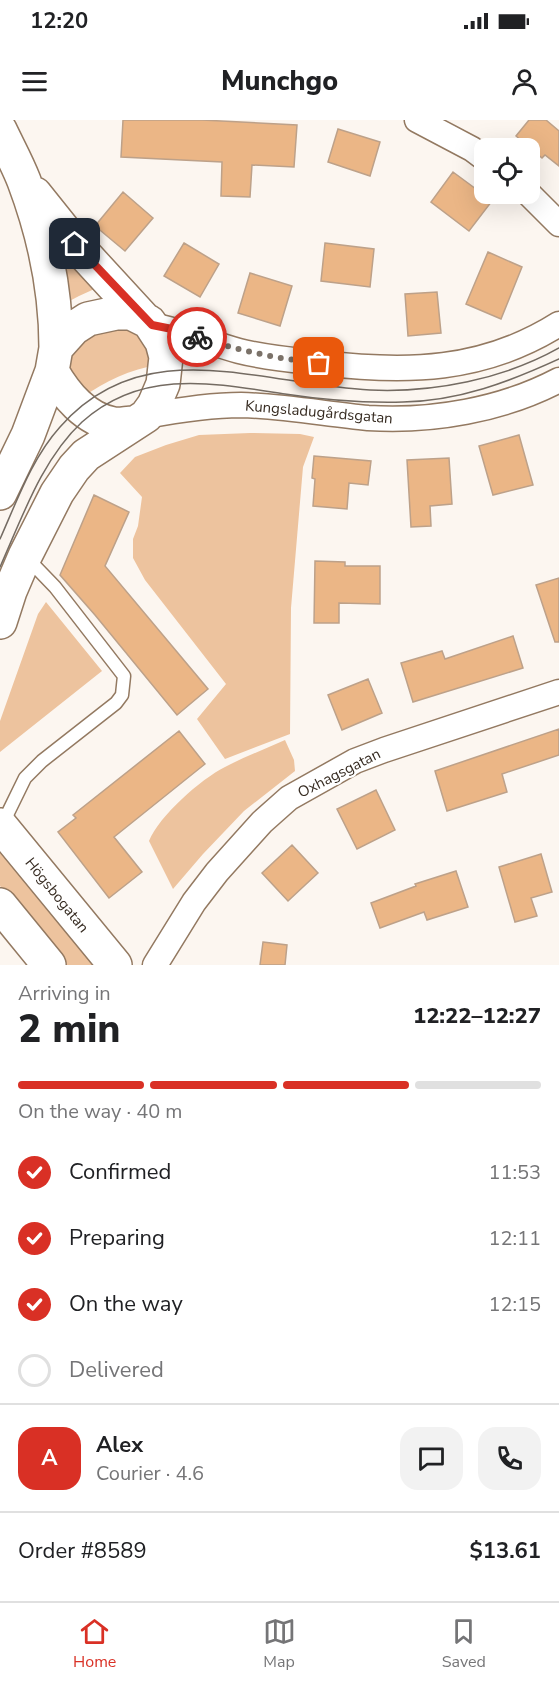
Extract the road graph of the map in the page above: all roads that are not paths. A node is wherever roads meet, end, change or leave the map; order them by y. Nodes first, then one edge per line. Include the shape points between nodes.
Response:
1 (417, 120) edge
2 (0, 130) edge
3 (474, 152) edge
4 (24, 181) junction
5 (539, 204) edge
6 (559, 224) edge
7 (148, 321) junction
8 (559, 324) edge
9 (54, 359) junction
10 (559, 380) edge
11 (140, 419) junction
12 (0, 494) edge
13 (25, 556) junction
14 (0, 622) edge
15 (559, 692) edge
16 (1, 826) edge
17 (0, 905) edge
18 (49, 965) edge
19 (115, 965) edge
20 (155, 965) edge

1 - 3 street
2 - 4 street
4 - 7 street via 75,244
4 - 9 street via 50,273 56,323
5 - 6 street
7 - 8 street via 240,351 286,360 405,370 472,360 526,341
7 - 9 street via 130,313 88,319 74,328
7 - 11 street via 162,342 166,364 154,405
9 - 11 street via 67,393 80,407 115,424
9 - 12 street via 28,435
10 - 11 street, Kungsladugårdsgatan via 482,408 425,417 370,418 242,405 199,406
11 - 13 street, Kungsladugårdsgatan via 86,455 74,468
13 - 14 street, Kungsladugårdsgatan
13 - 16 lane via 55,586 124,676 122,695 116,703 25,778
15 - 20 street, Oxhagsgatan via 355,761 289,798 217,872
16 - 19 street, Högsbogatan
17 - 18 street

